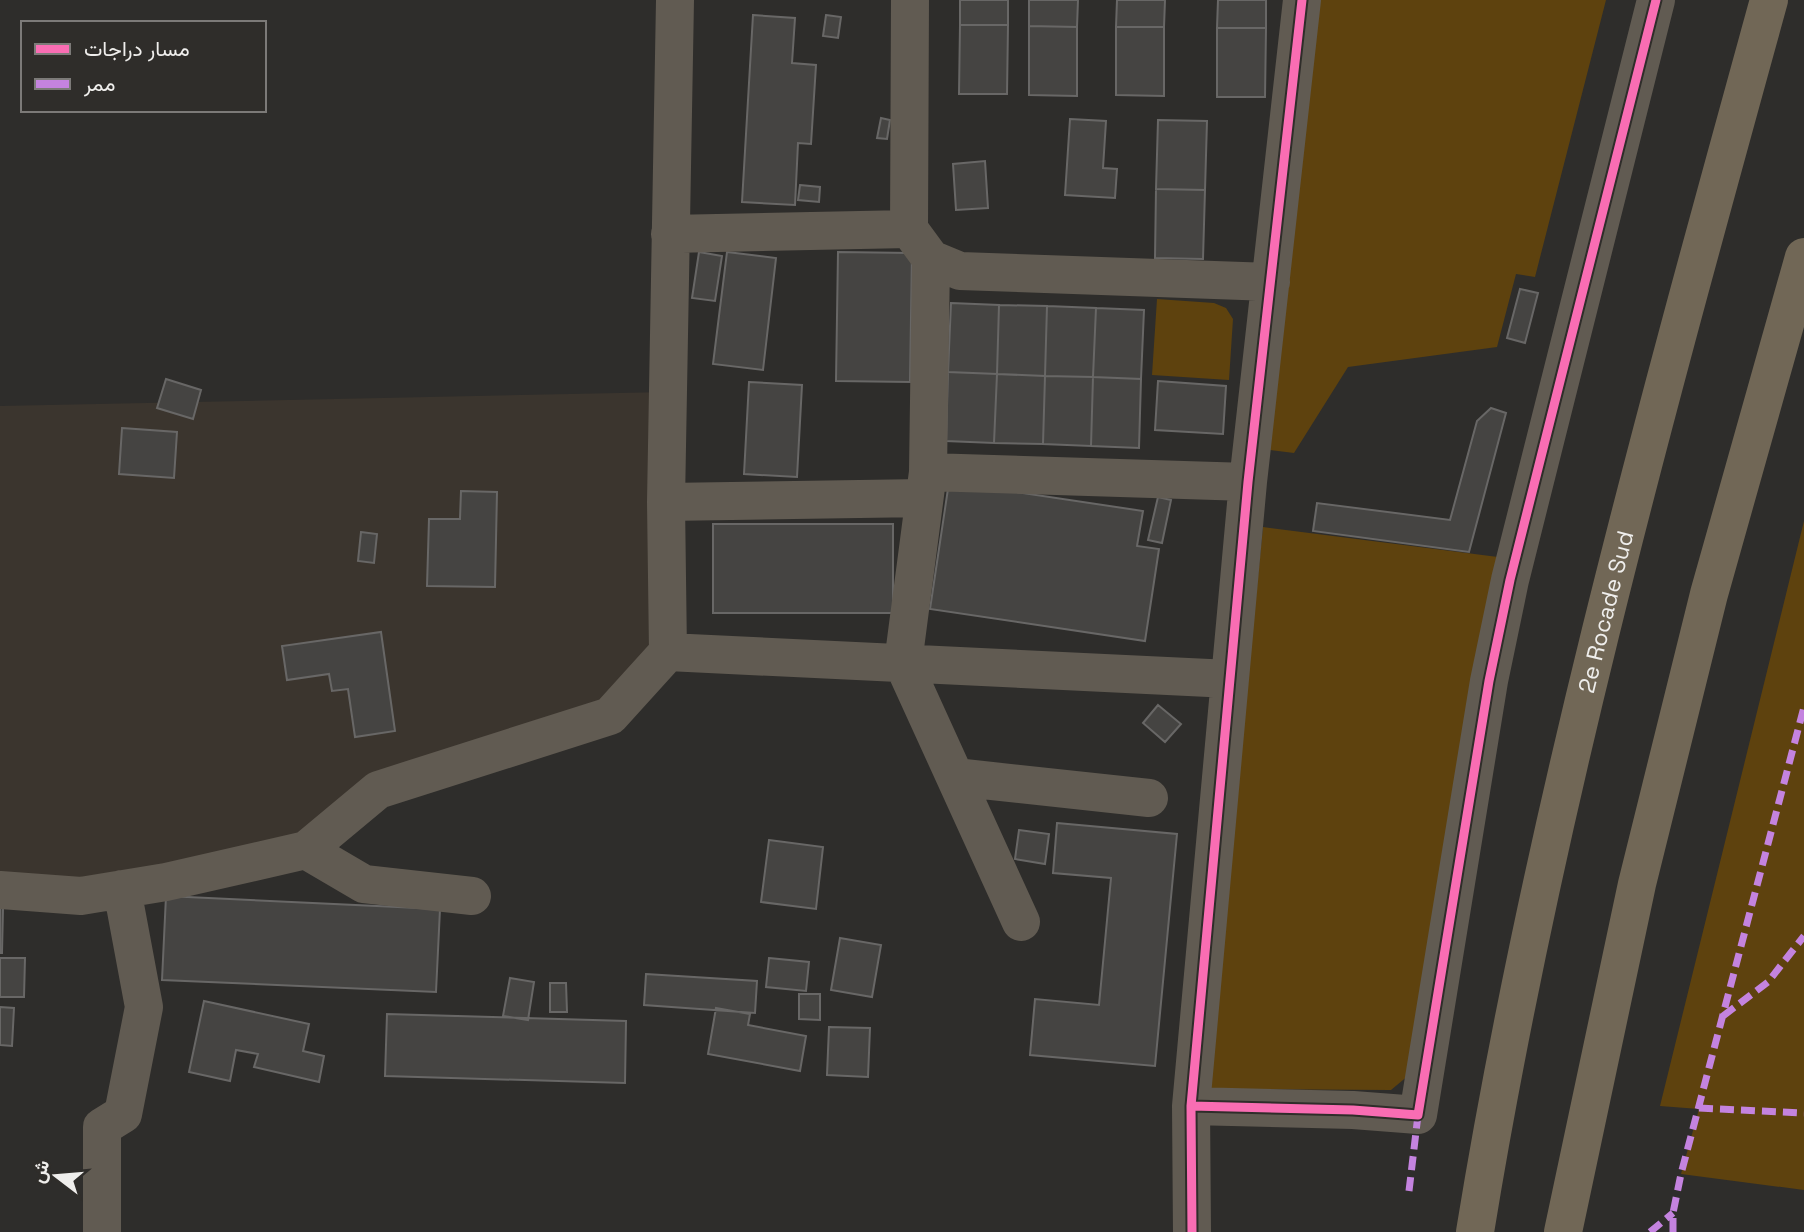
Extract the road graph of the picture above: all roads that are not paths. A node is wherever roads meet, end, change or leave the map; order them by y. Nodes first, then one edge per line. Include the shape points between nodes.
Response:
1 (675, 0) edge
2 (910, 0) edge
3 (1302, 0) edge
4 (1656, 0) edge
5 (1769, 0) edge
6 (670, 234) junction
7 (920, 244) junction
8 (1804, 257) edge
9 (1271, 282) junction
10 (1248, 482) junction
11 (926, 485) junction
12 (666, 502) junction
13 (668, 652) junction
14 (903, 663) junction
15 (1230, 679) junction
16 (955, 777) junction
17 (1149, 798) dead end
18 (306, 850) junction
19 (0, 890) edge
20 (122, 890) junction
21 (472, 896) dead end
22 (1021, 922) dead end
23 (1191, 1106) junction
24 (103, 1232) edge
25 (1192, 1232) edge
26 (1475, 1232) edge
27 (1563, 1232) edge

1 - 6 street
2 - 7 street
3 - 9 street
4 - 23 street via 1510,580 1489,681 1418,1115
5 - 26 highway, 2e Rocade Sud via 1659,399 1595,654 1535,913
6 - 7 street
6 - 12 street
7 - 9 street via 960,271
7 - 11 street
8 - 27 highway via 1709,594 1644,858
9 - 10 street
10 - 11 street
10 - 15 street
11 - 12 street
11 - 14 street
12 - 13 street
13 - 14 street
13 - 18 street via 610,716 378,790
14 - 15 street
14 - 16 street
15 - 23 street
16 - 17 street
16 - 22 street
18 - 20 street
18 - 21 street via 364,884
19 - 20 street via 81,896
20 - 24 street via 144,1007 123,1114 102,1127
23 - 25 street

